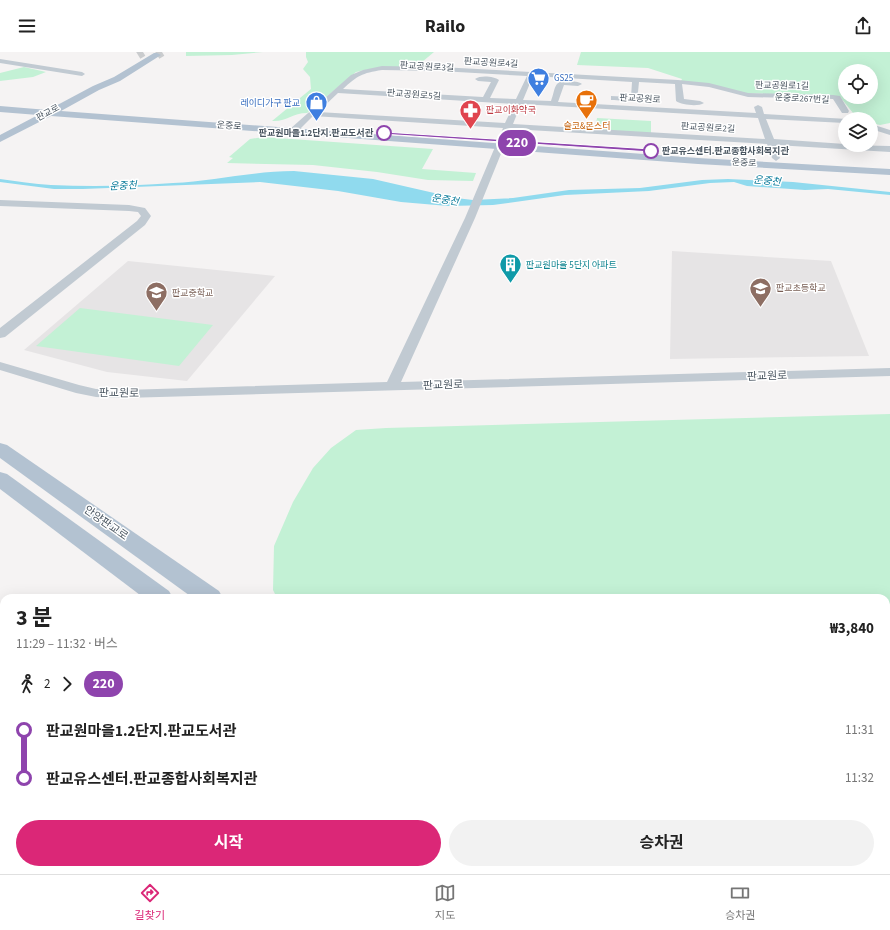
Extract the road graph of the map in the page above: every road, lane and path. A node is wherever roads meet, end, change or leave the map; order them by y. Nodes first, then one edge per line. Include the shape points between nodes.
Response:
1 (156, 55) dead end
2 (0, 61) edge
3 (123, 65) dead end
4 (440, 69) junction
5 (82, 74) dead end
6 (531, 74) junction
7 (381, 76) dead end
8 (473, 79) dead end
9 (678, 82) junction
10 (345, 83) junction
11 (636, 83) junction
12 (358, 84) dead end
13 (96, 88) junction
14 (338, 91) junction
15 (754, 95) junction
16 (80, 96) junction
17 (603, 98) dead end
18 (485, 100) junction
19 (518, 102) junction
20 (709, 103) dead end
21 (0, 104) edge
22 (554, 104) junction
23 (28, 106) junction
24 (0, 109) edge
25 (17, 111) junction
26 (53, 111) junction
27 (841, 111) dead end
28 (93, 114) junction
29 (311, 114) junction
30 (478, 114) dead end
31 (760, 116) junction
32 (550, 118) dead end
33 (838, 121) edge
34 (472, 124) junction
35 (24, 126) junction
36 (508, 126) junction
37 (295, 129) junction
38 (547, 129) junction
39 (878, 129) edge
40 (890, 133) edge
41 (0, 139) edge
42 (770, 142) junction
43 (501, 144) junction
44 (838, 145) edge
45 (878, 147) edge
46 (890, 149) edge
47 (776, 158) junction
48 (890, 165) edge
49 (890, 172) edge
50 (0, 203) edge
51 (0, 334) edge
52 (0, 366) edge
53 (890, 372) edge
54 (392, 386) junction
55 (0, 449) edge
56 (0, 479) edge
57 (156, 594) edge
58 (205, 594) edge

1 - 13 main road, 판교로
2 - 5 street
3 - 13 main road, 판교로
4 - 6 street, 판교공원로4길
4 - 7 street, 판교공원로3길 via 439,77
4 - 10 street, 판교공원로4길 via 376,69 358,73
6 - 11 street, 판교공원로1길
6 - 19 street
8 - 18 street via 496,80 486,91
9 - 11 street, 판교공원로1길
9 - 15 street, 판교공원로1길
9 - 20 street via 680,102
10 - 12 street
10 - 14 street, 판교공원로4길
11 - 17 street via 634,100
11 - 22 street, 판교공원로1길 via 561,83 561,95
13 - 16 main road, 판교로
14 - 18 street, 판교공원로
14 - 29 street via 331,100
15 - 27 street, 판교공원로1길 via 832,97 836,98
15 - 31 street
16 - 23 main road
16 - 26 main road, 판교로
16 - 28 main road via 79,106
18 - 19 street, 판교공원로
19 - 22 street, 판교공원로
19 - 36 street
21 - 23 main road, 운중로
22 - 31 street, 판교공원로
23 - 26 main road, 운중로
24 - 25 main road, 운중로
25 - 26 main road, 운중로
25 - 35 main road via 24,116
26 - 28 main road, 운중로
26 - 35 main road, 판교로
28 - 35 main road
28 - 37 main road, 운중로
29 - 34 street
29 - 37 street
30 - 34 street
31 - 33 street, 판교공원로
31 - 42 street
32 - 38 street
34 - 36 street
35 - 41 main road, 판교로
36 - 38 street, 판교공원로2길
36 - 43 street
37 - 43 main road, 운중로
38 - 42 street, 판교공원로2길
39 - 40 street
42 - 44 street, 판교공원로2길
42 - 47 street
43 - 47 main road, 운중로
43 - 49 main road, 운중로 via 698,161
43 - 54 street
45 - 46 street, 판교공원로2길
47 - 48 main road, 운중로
50 - 51 street via 129,208 141,210 146,216 100,257
52 - 54 street, 판교원로 via 96,393 157,394
53 - 54 street, 판교원로
55 - 58 main road, 안양판교로
56 - 57 main road

